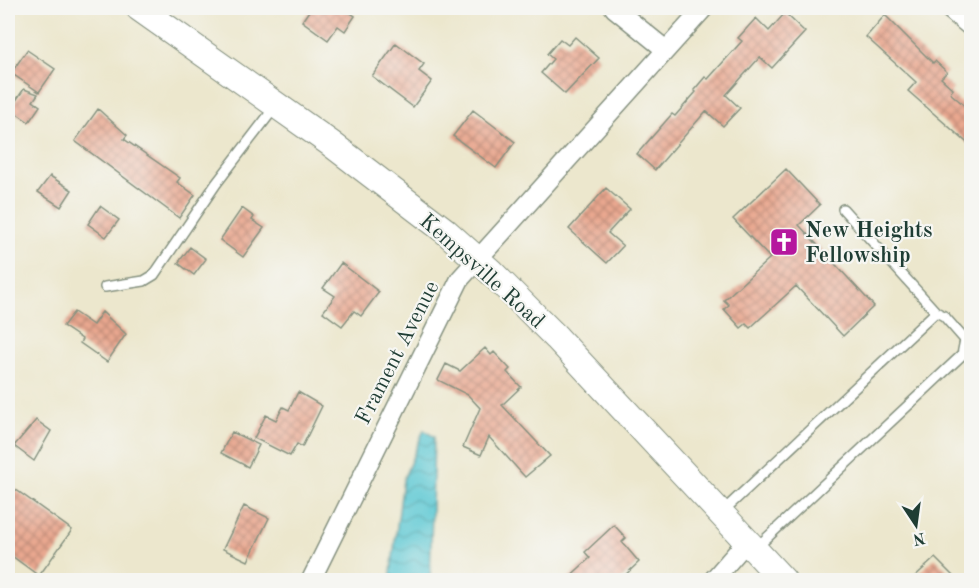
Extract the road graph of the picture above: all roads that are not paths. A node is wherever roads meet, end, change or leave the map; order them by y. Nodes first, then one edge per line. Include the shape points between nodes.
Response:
1 (140, 8) edge
2 (614, 8) edge
3 (704, 8) edge
4 (948, 8) edge
5 (972, 28) edge
6 (666, 50) junction
7 (276, 105) junction
8 (843, 209) dead end
9 (477, 260) junction
10 (105, 287) dead end
11 (936, 312) junction
12 (721, 513) junction
13 (751, 545) junction
14 (311, 580) edge
15 (713, 580) edge
16 (783, 580) edge

1 - 7 main road, Kempsville Road
2 - 6 street
3 - 6 street, Frament Avenue
4 - 5 street
6 - 9 street, Frament Avenue
7 - 9 main road, Kempsville Road via 444,230
7 - 10 lane via 154,275 144,281
8 - 11 lane
9 - 12 main road, Kempsville Road via 557,338
9 - 14 street, Frament Avenue via 448,298
11 - 12 lane
11 - 13 lane via 965,340 962,355
12 - 13 main road, Kempsville Road
13 - 15 street
13 - 16 main road, Kempsville Road

